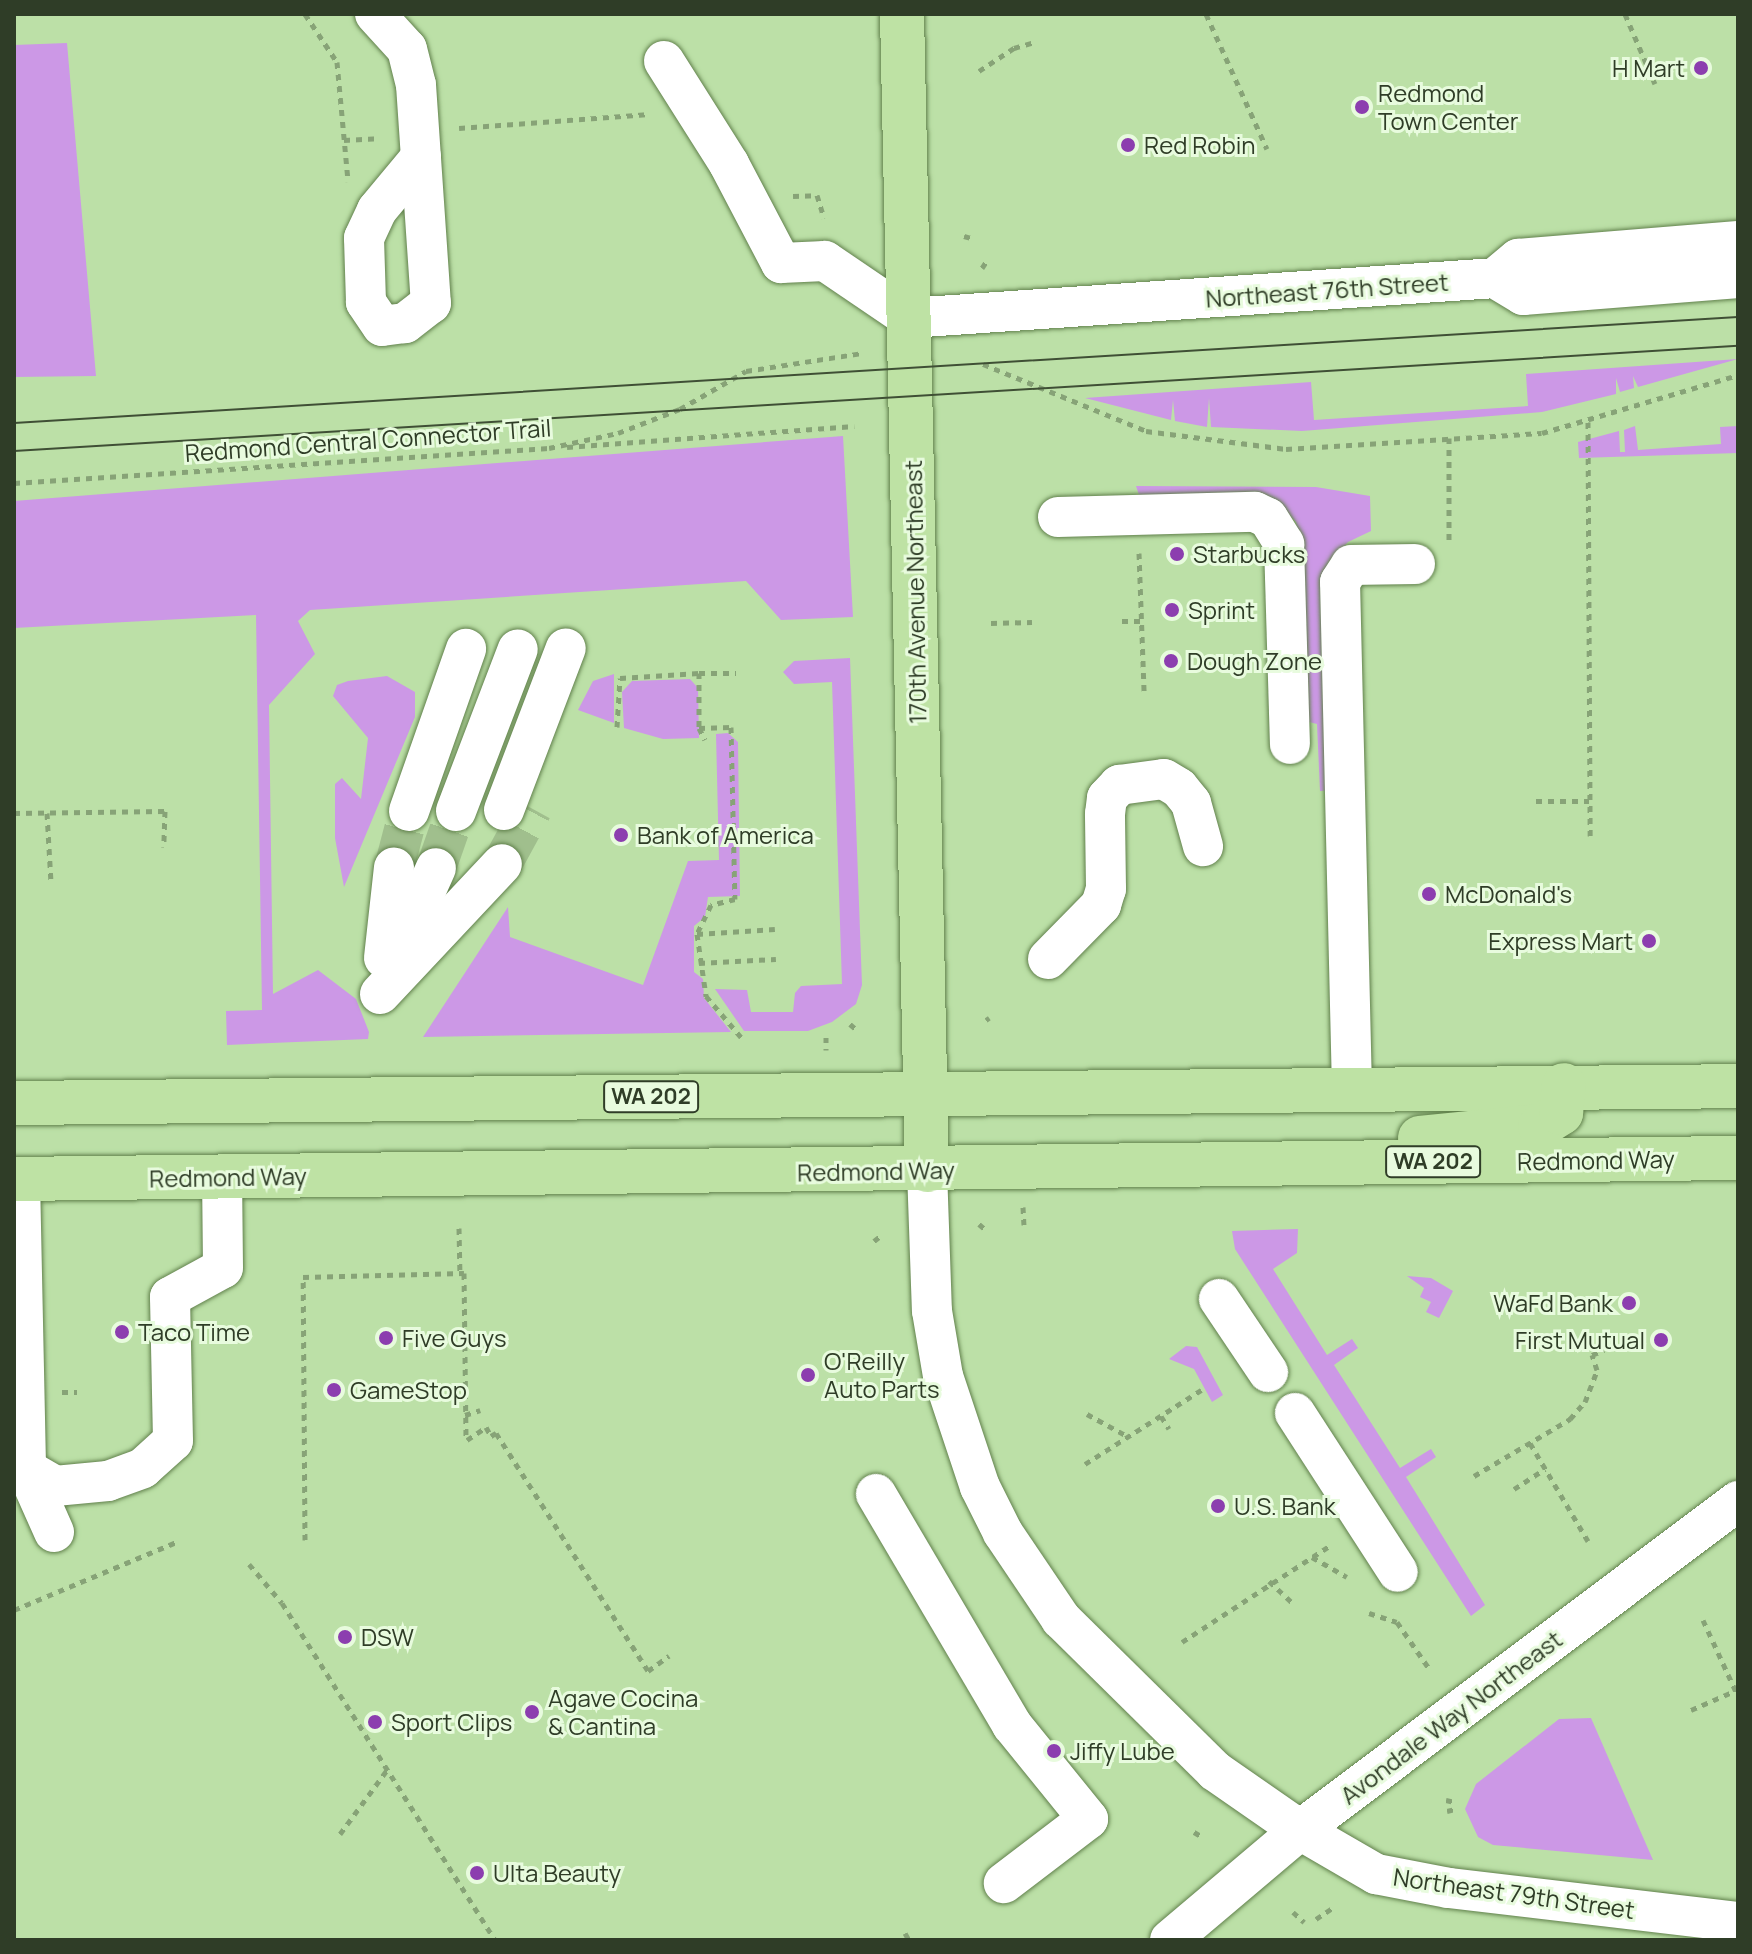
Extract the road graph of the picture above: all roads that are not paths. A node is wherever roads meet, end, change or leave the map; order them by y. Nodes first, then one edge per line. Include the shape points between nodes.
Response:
1 (375, 14) edge
2 (902, 14) edge
3 (664, 61) dead end
4 (421, 160) junction
5 (1738, 241) edge
6 (1495, 278) junction
7 (1738, 278) edge
8 (909, 318) junction
9 (1058, 517) dead end
10 (1432, 557) road end
11 (530, 649) junction
12 (1290, 744) dead end
13 (469, 811) junction
14 (1203, 846) dead end
15 (1048, 959) dead end
16 (380, 994) joint
17 (1564, 1085) junction
18 (1738, 1086) edge
19 (1352, 1090) junction
20 (926, 1094) junction
21 (14, 1103) edge
22 (1738, 1158) edge
23 (1325, 1164) junction
24 (927, 1170) junction
25 (222, 1177) junction
26 (17, 1179) edge
27 (1219, 1299) dead end
28 (1268, 1372) dead end
29 (1295, 1413) dead end
30 (26, 1469) junction
31 (876, 1494) dead end
32 (1738, 1501) edge
33 (54, 1532) dead end
34 (1398, 1572) dead end
35 (1300, 1830) junction
36 (1004, 1883) dead end
37 (1738, 1922) edge
38 (1176, 1938) edge

1 - 4 street via 407,49
2 - 8 main road, 170th Avenue Northeast
3 - 8 street via 781,263 825,261
4 - 4 street via 428,308 391,326 375,321 366,302 364,238 377,210
5 - 6 street, Northeast 76th Street via 1518,259
6 - 7 street via 1523,295
6 - 8 street, Northeast 76th Street
8 - 20 main road, 170th Avenue Northeast
9 - 12 street via 1255,512 1268,518 1284,544
10 - 19 street via 1351,565 1340,582
11 - 13 street
11 - 13 street
11 - 13 street
14 - 15 street via 1191,803 1179,788 1164,779 1119,785 1107,798 1106,889 1101,905
16 - 16 street via 449,867
17 - 18 main road, WA 202
17 - 19 main road, WA 202
17 - 23 main road via 1565,1105 1540,1126 1427,1136
19 - 20 main road, WA 202
20 - 21 main road, WA 202
20 - 24 main road, 170th Avenue Northeast
22 - 23 main road, Redmond Way / WA 202
23 - 24 main road, Redmond Way / WA 202
24 - 25 main road, Redmond Way / WA 202
24 - 35 street, Northeast 79th Street via 932,1311 943,1376 961,1438 1003,1533 1061,1619 1095,1658 1215,1771
25 - 26 main road, Redmond Way / WA 202
25 - 30 street via 223,1268 170,1297 176,1421 168,1448 143,1468 108,1481 55,1486
26 - 30 street
27 - 28 street
29 - 34 street
30 - 33 street
31 - 36 street via 1012,1725 1088,1819
32 - 35 street, Avondale Way Northeast
35 - 37 street, Northeast 79th Street via 1376,1874 1449,1888
35 - 38 street, Avondale Way Northeast

